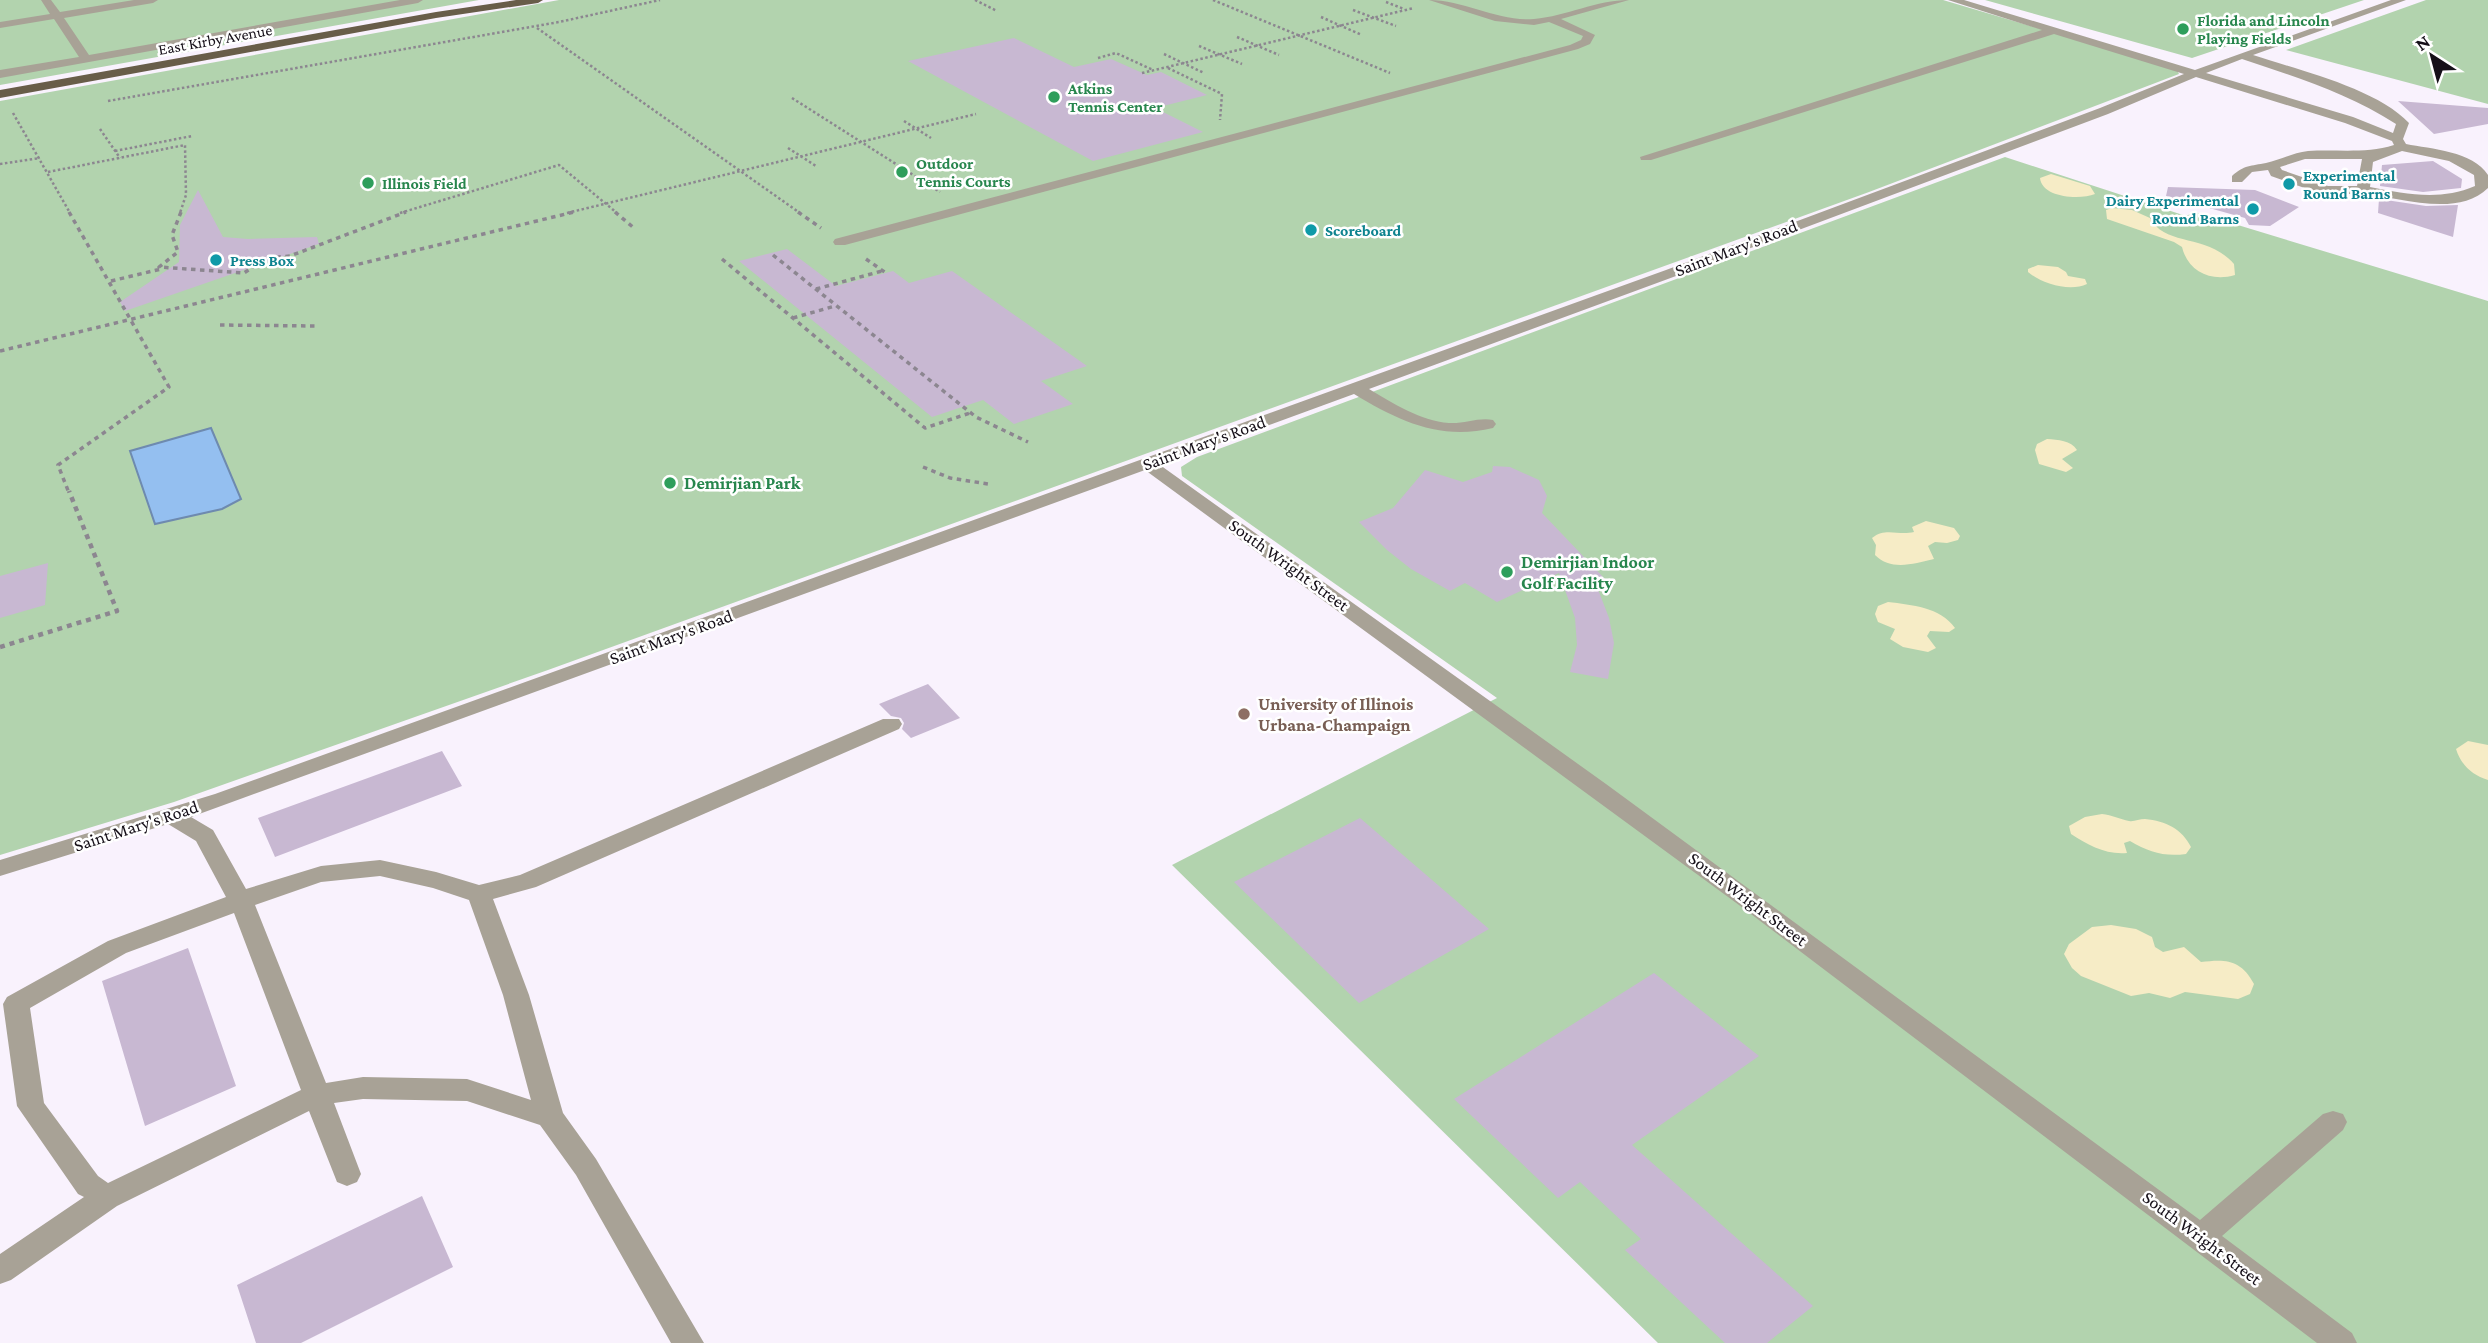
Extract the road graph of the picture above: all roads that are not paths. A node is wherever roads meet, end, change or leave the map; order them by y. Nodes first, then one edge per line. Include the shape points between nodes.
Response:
1 (46, 0) edge
2 (153, 0) edge
3 (418, 0) edge
4 (538, 0) edge
5 (1624, 0) edge
6 (1953, 0) edge
7 (2401, 0) edge
8 (1436, 1) edge
9 (504, 3) edge
10 (57, 16) junction
11 (1550, 18) junction
12 (0, 25) edge
13 (2054, 30) junction
14 (2242, 55) junction
15 (86, 59) junction
16 (2194, 73) junction
17 (0, 74) edge
18 (0, 94) edge
19 (2399, 143) junction
20 (2375, 155) junction
21 (1646, 157) dead end
22 (2273, 166) junction
23 (2237, 179) dead end
24 (2363, 190) junction
25 (840, 242) road end
26 (1356, 388) junction
27 (1487, 424) dead end
28 (1148, 464) junction
29 (891, 724) dead end
30 (171, 816) junction
31 (0, 868) edge
32 (479, 894) junction
33 (241, 900) junction
34 (316, 1094) junction
35 (551, 1117) junction
36 (2333, 1122) dead end
37 (346, 1174) dead end
38 (107, 1197) junction
39 (2201, 1237) junction
40 (0, 1271) edge
41 (688, 1343) edge
42 (2341, 1343) edge

1 - 10 street
2 - 10 street
3 - 15 street
4 - 9 main road, East Kirby Avenue
5 - 11 street
6 - 13 street
7 - 14 street, Saint Mary's Road
8 - 11 street via 1519,21
9 - 18 main road, East Kirby Avenue
10 - 12 street
10 - 15 street
11 - 25 street via 1589,35 1586,42
13 - 16 street
13 - 21 street
14 - 16 street, Saint Mary's Road
14 - 19 street via 2339,86 2377,105 2403,123
15 - 17 street
16 - 19 street via 2349,120
16 - 26 street, Saint Mary's Road via 2078,121
19 - 20 street
19 - 24 street via 2470,166 2483,180 2481,188 2449,201
20 - 22 street via 2290,157
20 - 24 street via 2368,161
22 - 23 street via 2248,169
22 - 24 street via 2276,173 2327,190
26 - 27 street via 1411,421 1439,428
26 - 28 street, Saint Mary's Road
28 - 30 street, Saint Mary's Road
28 - 39 street, South Wright Street via 1684,852
29 - 32 street via 527,881
30 - 31 street, Saint Mary's Road
30 - 33 street via 205,836
32 - 33 street via 380,868 321,874
32 - 35 street via 516,995
33 - 34 street
33 - 38 street via 117,947 16,1004 31,1106 89,1185
34 - 35 street via 363,1088 467,1090
34 - 37 street
34 - 38 street
35 - 41 street via 586,1167
36 - 39 street
38 - 40 street
39 - 42 street, South Wright Street

